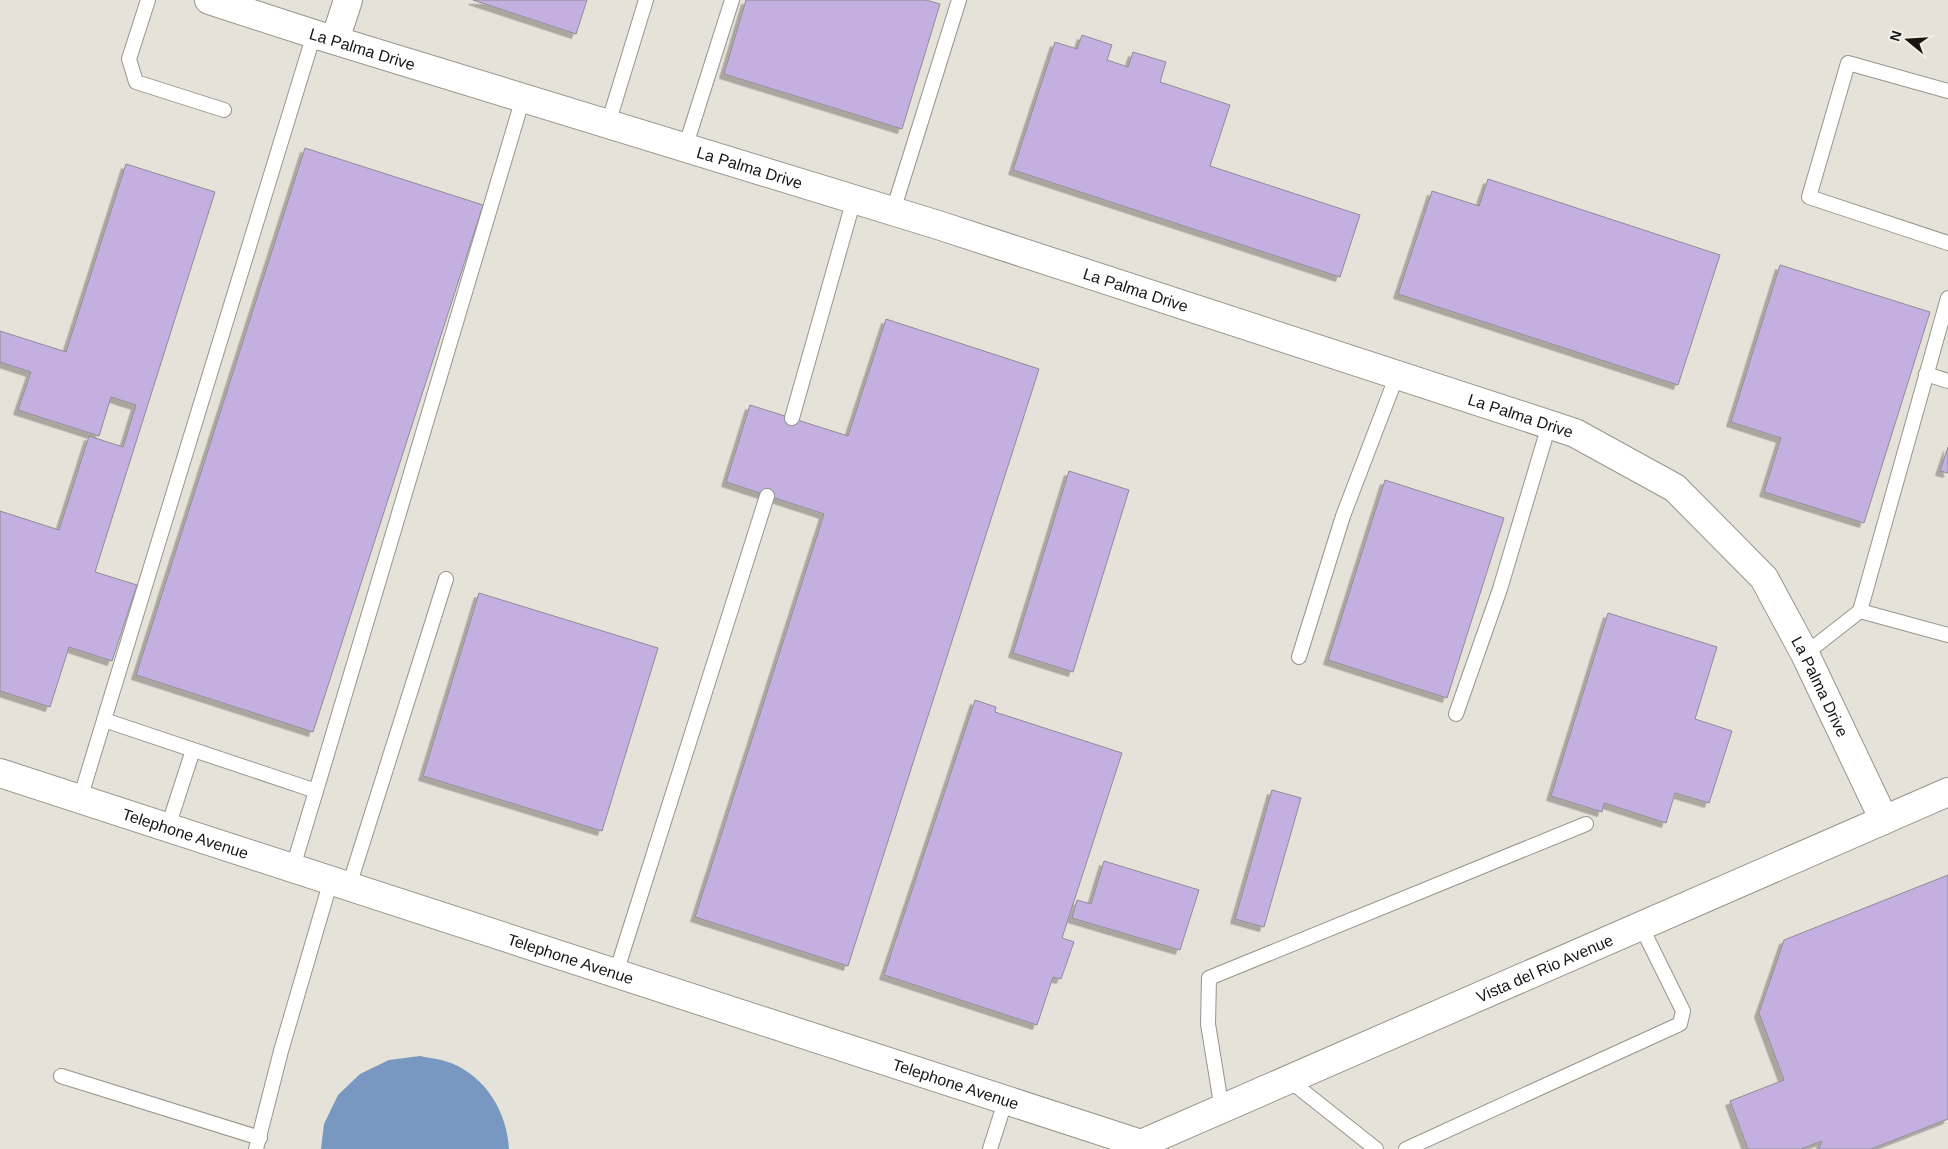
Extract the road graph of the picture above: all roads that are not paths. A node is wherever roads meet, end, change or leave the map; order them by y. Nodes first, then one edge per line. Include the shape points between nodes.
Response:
1 (148, 0) edge
2 (208, 0) edge
3 (348, 0) edge
4 (646, 0) edge
5 (732, 0) edge
6 (959, 0) edge
7 (324, 37) junction
8 (1948, 92) edge
9 (523, 98) junction
10 (224, 110) dead end
11 (608, 124) junction
12 (685, 148) junction
13 (854, 199) junction
14 (893, 211) junction
15 (1948, 243) edge
16 (1948, 298) edge
17 (1926, 374) junction
18 (1396, 375) junction
19 (1948, 381) edge
20 (792, 418) dead end
21 (1549, 425) junction
22 (767, 496) dead end
23 (446, 579) dead end
24 (1860, 611) junction
25 (1948, 635) edge
26 (1805, 654) junction
27 (1299, 657) dead end
28 (1456, 714) dead end
29 (104, 720) junction
30 (193, 750) junction
31 (0, 773) edge
32 (316, 791) junction
33 (1948, 792) edge
34 (80, 799) junction
35 (1884, 820) junction
36 (1586, 824) dead end
37 (168, 827) junction
38 (293, 868) junction
39 (340, 883) junction
40 (1640, 926) junction
41 (616, 972) junction
42 (61, 1076) dead end
43 (1289, 1080) junction
44 (1006, 1099) junction
45 (1222, 1110) junction
46 (258, 1143) edge
47 (1141, 1144) joint
48 (990, 1149) edge
49 (1376, 1149) edge
50 (1406, 1149) edge

1 - 10 lane via 128,59 136,82
2 - 7 street, La Palma Drive
3 - 7 street
4 - 11 lane
5 - 12 lane
6 - 14 lane
7 - 9 street, La Palma Drive
7 - 29 lane
8 - 15 lane via 1848,63 1808,197
9 - 11 street, La Palma Drive
9 - 32 lane
11 - 12 street, La Palma Drive
12 - 13 street, La Palma Drive
13 - 14 street, La Palma Drive
13 - 20 lane
14 - 18 street, La Palma Drive
16 - 17 lane
17 - 19 lane
17 - 24 lane
18 - 21 street, La Palma Drive
18 - 27 lane via 1343,516
21 - 26 street, La Palma Drive via 1575,433 1675,488 1764,578
21 - 28 lane via 1500,588
22 - 41 lane
23 - 39 lane
24 - 25 lane
24 - 26 lane
26 - 35 street, La Palma Drive
29 - 30 lane
29 - 34 lane
30 - 32 lane
30 - 37 lane
31 - 34 street, Telephone Avenue
32 - 38 lane
33 - 35 street, Vista del Rio Avenue
34 - 37 street, Telephone Avenue
35 - 40 street, Vista del Rio Avenue
36 - 45 lane via 1209,978 1208,1024
37 - 38 street, Telephone Avenue
38 - 39 street, Telephone Avenue
39 - 41 street, Telephone Avenue
39 - 46 lane via 281,1051
40 - 43 street, Vista del Rio Avenue
40 - 50 lane via 1683,1011 1680,1024
41 - 44 street, Telephone Avenue
42 - 46 lane
43 - 45 street, Vista del Rio Avenue
43 - 49 lane
44 - 47 street, Telephone Avenue
44 - 48 lane
45 - 47 street, Vista del Rio Avenue

